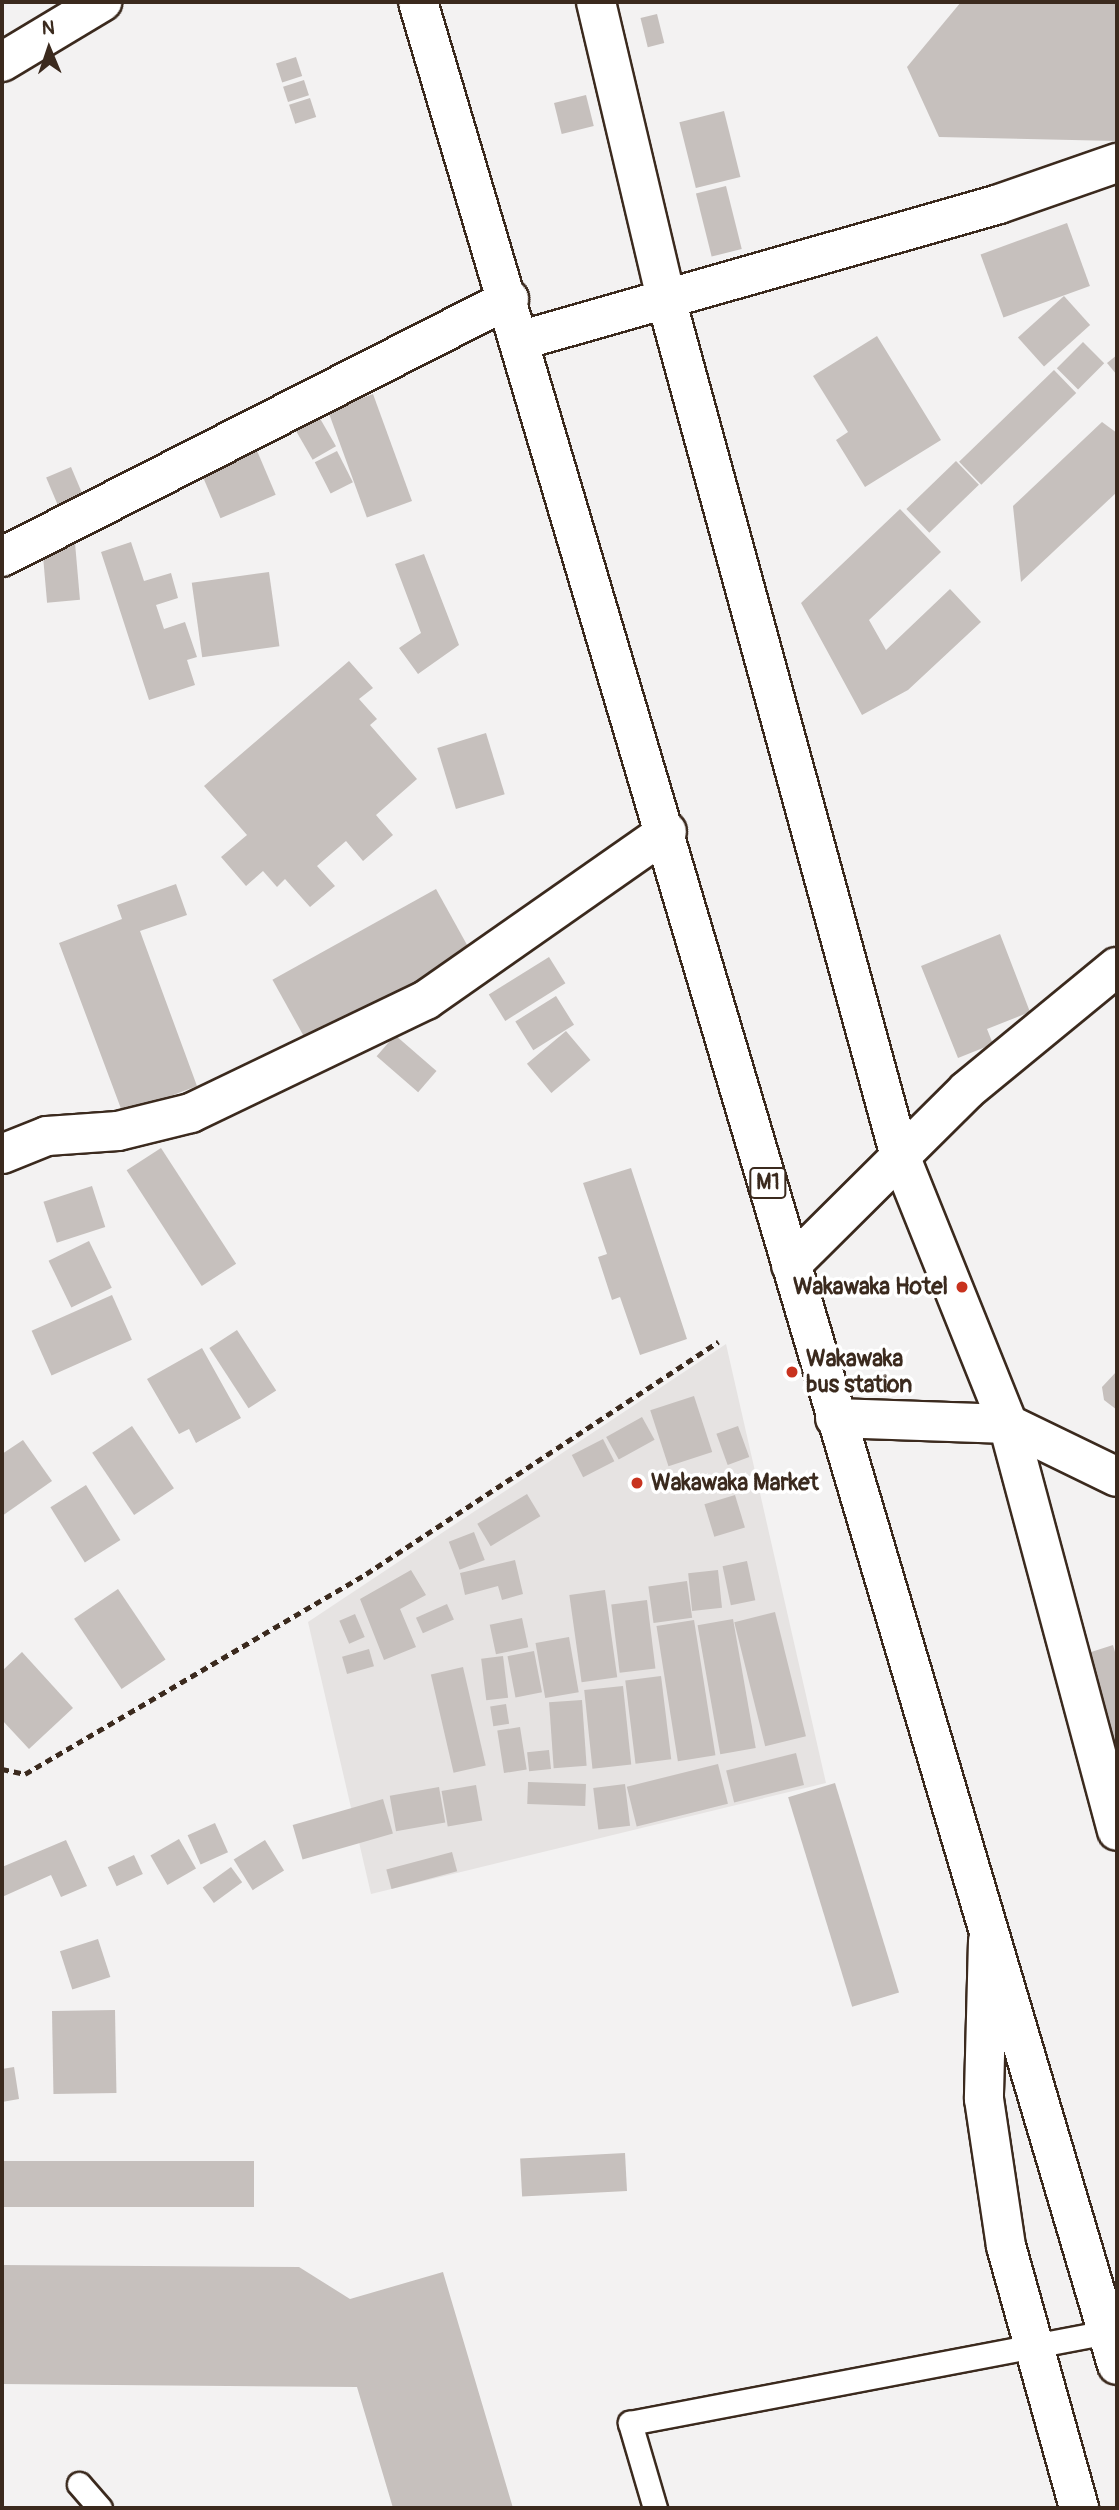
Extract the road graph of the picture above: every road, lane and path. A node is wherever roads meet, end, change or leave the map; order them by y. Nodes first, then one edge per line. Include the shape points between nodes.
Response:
1 (102, 2) edge
2 (418, 2) edge
3 (596, 2) edge
4 (2, 62) edge
5 (1117, 163) edge
6 (509, 299) junction
7 (666, 299) junction
8 (522, 340) junction
9 (2, 557) edge
10 (667, 831) junction
11 (1117, 967) edge
12 (899, 1153) junction
13 (2, 1154) edge
14 (791, 1265) junction
15 (718, 1342) dead end
16 (835, 1418) junction
17 (1008, 1424) junction
18 (1117, 1477) edge
19 (2, 1769) edge
20 (1117, 1831) edge
21 (989, 1914) junction
22 (1034, 2348) junction
23 (1112, 2348) edge
24 (79, 2484) dead end
25 (100, 2508) edge
26 (655, 2508) edge
27 (1079, 2508) edge

1 - 4 main road
2 - 6 main road, M1
3 - 7 main road
5 - 7 main road via 999,204
6 - 8 main road, M1
6 - 9 main road
7 - 8 main road
7 - 12 main road
8 - 10 main road, M1
10 - 13 main road via 426,1000 191,1113 118,1131 47,1136
10 - 14 main road, M1
11 - 12 main road
12 - 14 main road
12 - 17 main road
14 - 16 main road, M1
15 - 19 path via 366,1574 25,1774
16 - 17 main road
16 - 21 main road, M1
17 - 18 main road
17 - 20 main road
21 - 22 main road via 984,2099 1006,2246
21 - 23 main road, M1
22 - 23 lane
22 - 26 lane via 630,2423
22 - 27 main road
24 - 25 lane

